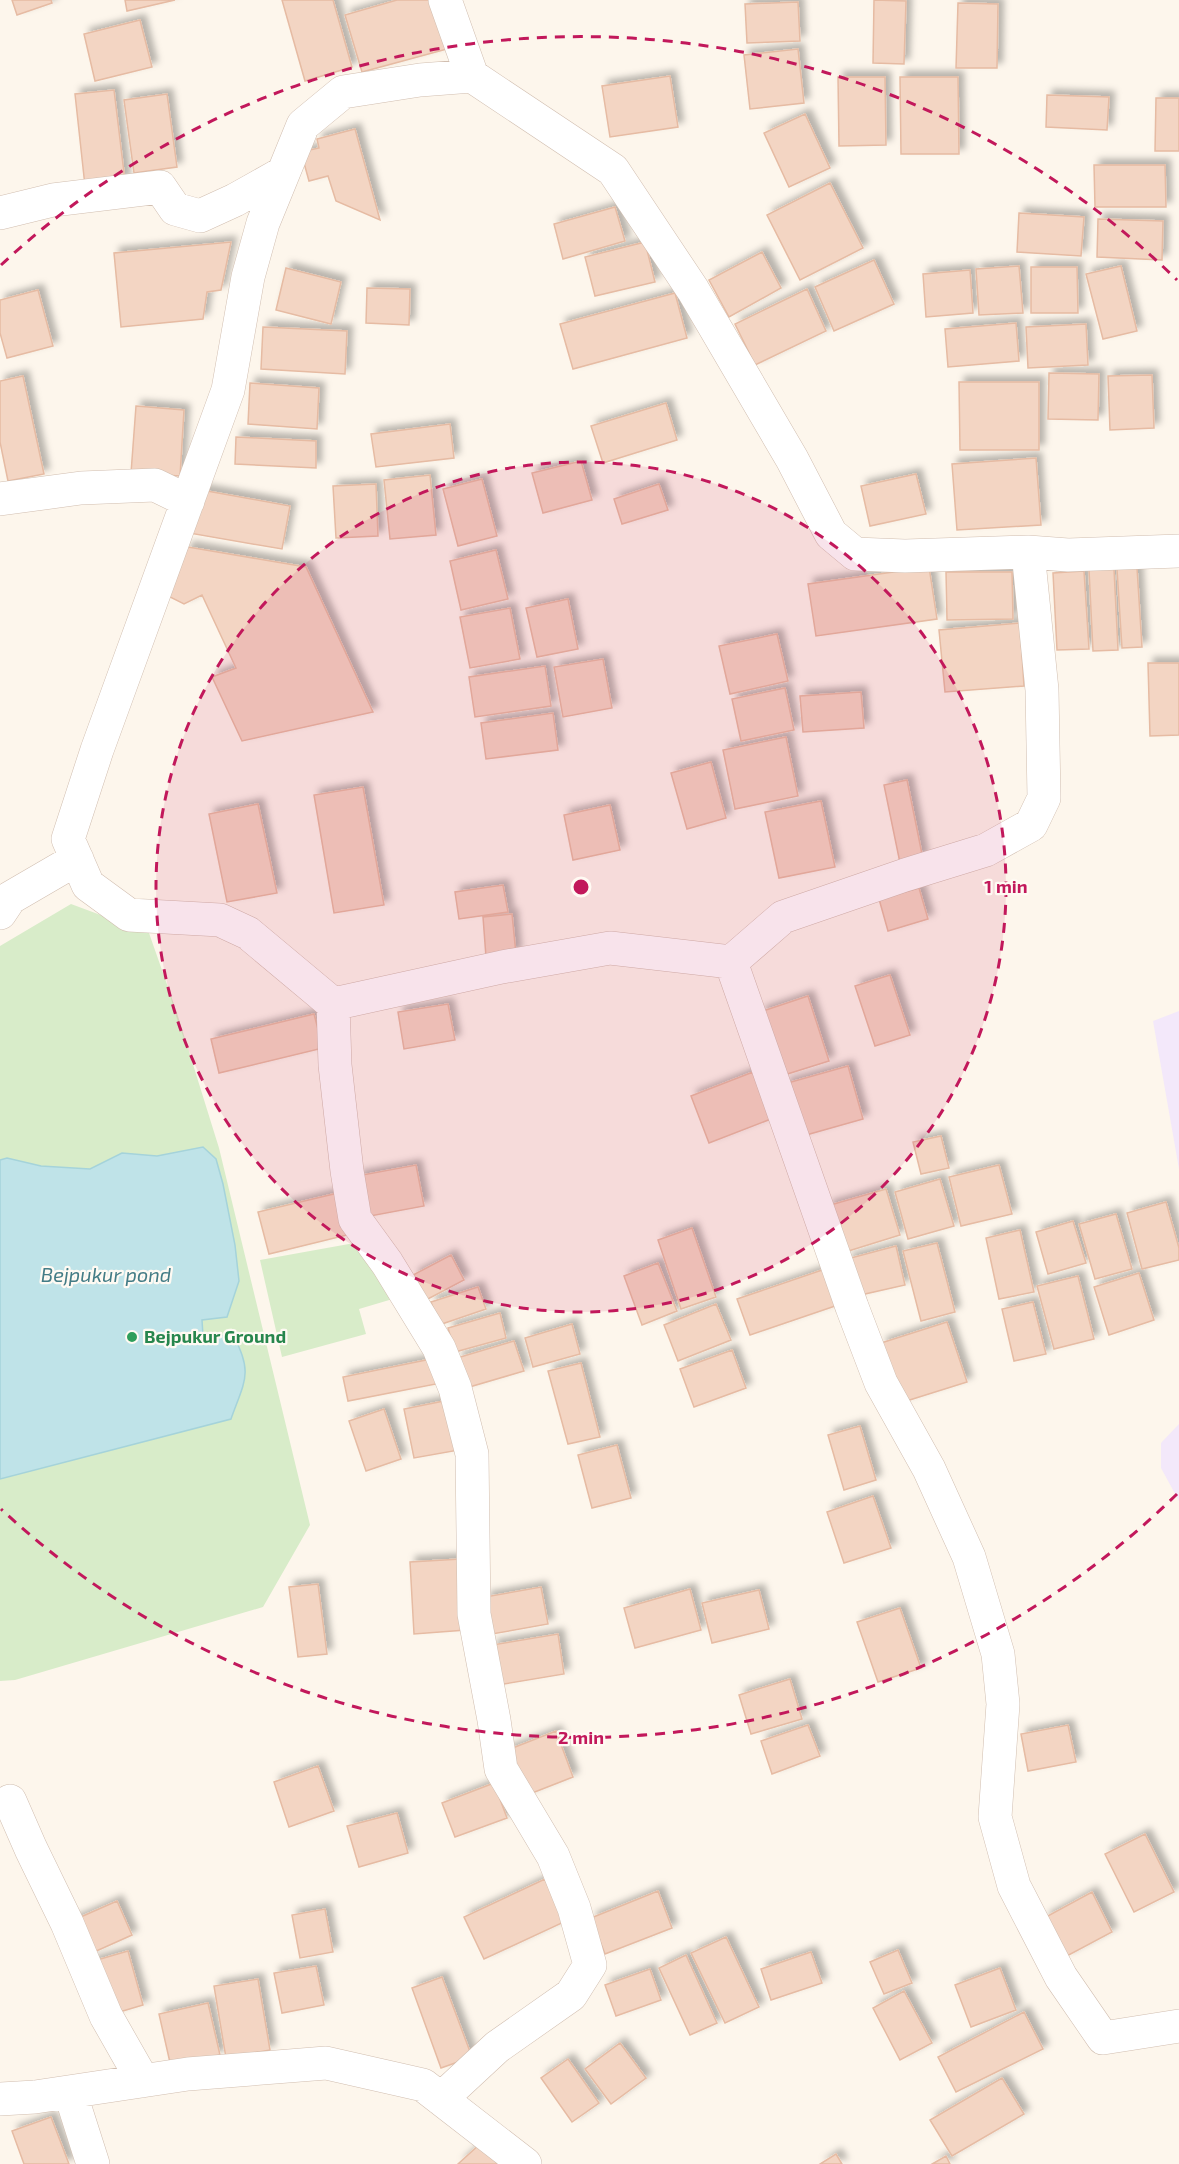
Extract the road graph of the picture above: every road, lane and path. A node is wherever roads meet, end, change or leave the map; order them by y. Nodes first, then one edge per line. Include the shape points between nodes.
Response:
1 (445, 0) edge
2 (472, 76) junction
3 (283, 173) junction
4 (0, 213) edge
5 (0, 499) edge
6 (188, 501) junction
7 (1179, 551) edge
8 (1028, 552) junction
9 (77, 860) junction
10 (0, 914) edge
11 (731, 962) junction
12 (333, 1004) junction
13 (10, 1802) dead end
14 (1179, 2026) edge
15 (143, 2081) junction
16 (70, 2092) junction
17 (0, 2099) edge
18 (441, 2099) junction
19 (93, 2164) edge
20 (525, 2164) edge

1 - 2 street
2 - 3 street via 343,92 303,125
2 - 8 street via 613,170 693,290 831,534 855,554
3 - 4 street via 200,216 175,209 160,187 53,200
3 - 6 street via 263,223 248,277 228,390
5 - 6 street via 81,488 155,485
6 - 9 street via 68,839
7 - 8 street via 1068,555
8 - 11 street via 1042,690 1044,798 1031,825 986,850 783,917
9 - 10 street via 10,898
9 - 12 street via 88,885 129,915 220,920 230,924 248,933
11 - 12 street via 610,948
11 - 14 street via 881,1383 928,1469 969,1557 998,1654 1003,1704 994,1817 1014,1886 1061,1977 1103,2038
12 - 18 street via 335,1065 355,1220 387,1263 439,1348 455,1388 472,1454 474,1614 501,1769 553,1856 590,1965 571,1995 497,2047
13 - 15 street via 68,1923 106,2016
15 - 16 street
15 - 18 street via 326,2063 423,2085
16 - 17 street
16 - 19 street
18 - 20 street

